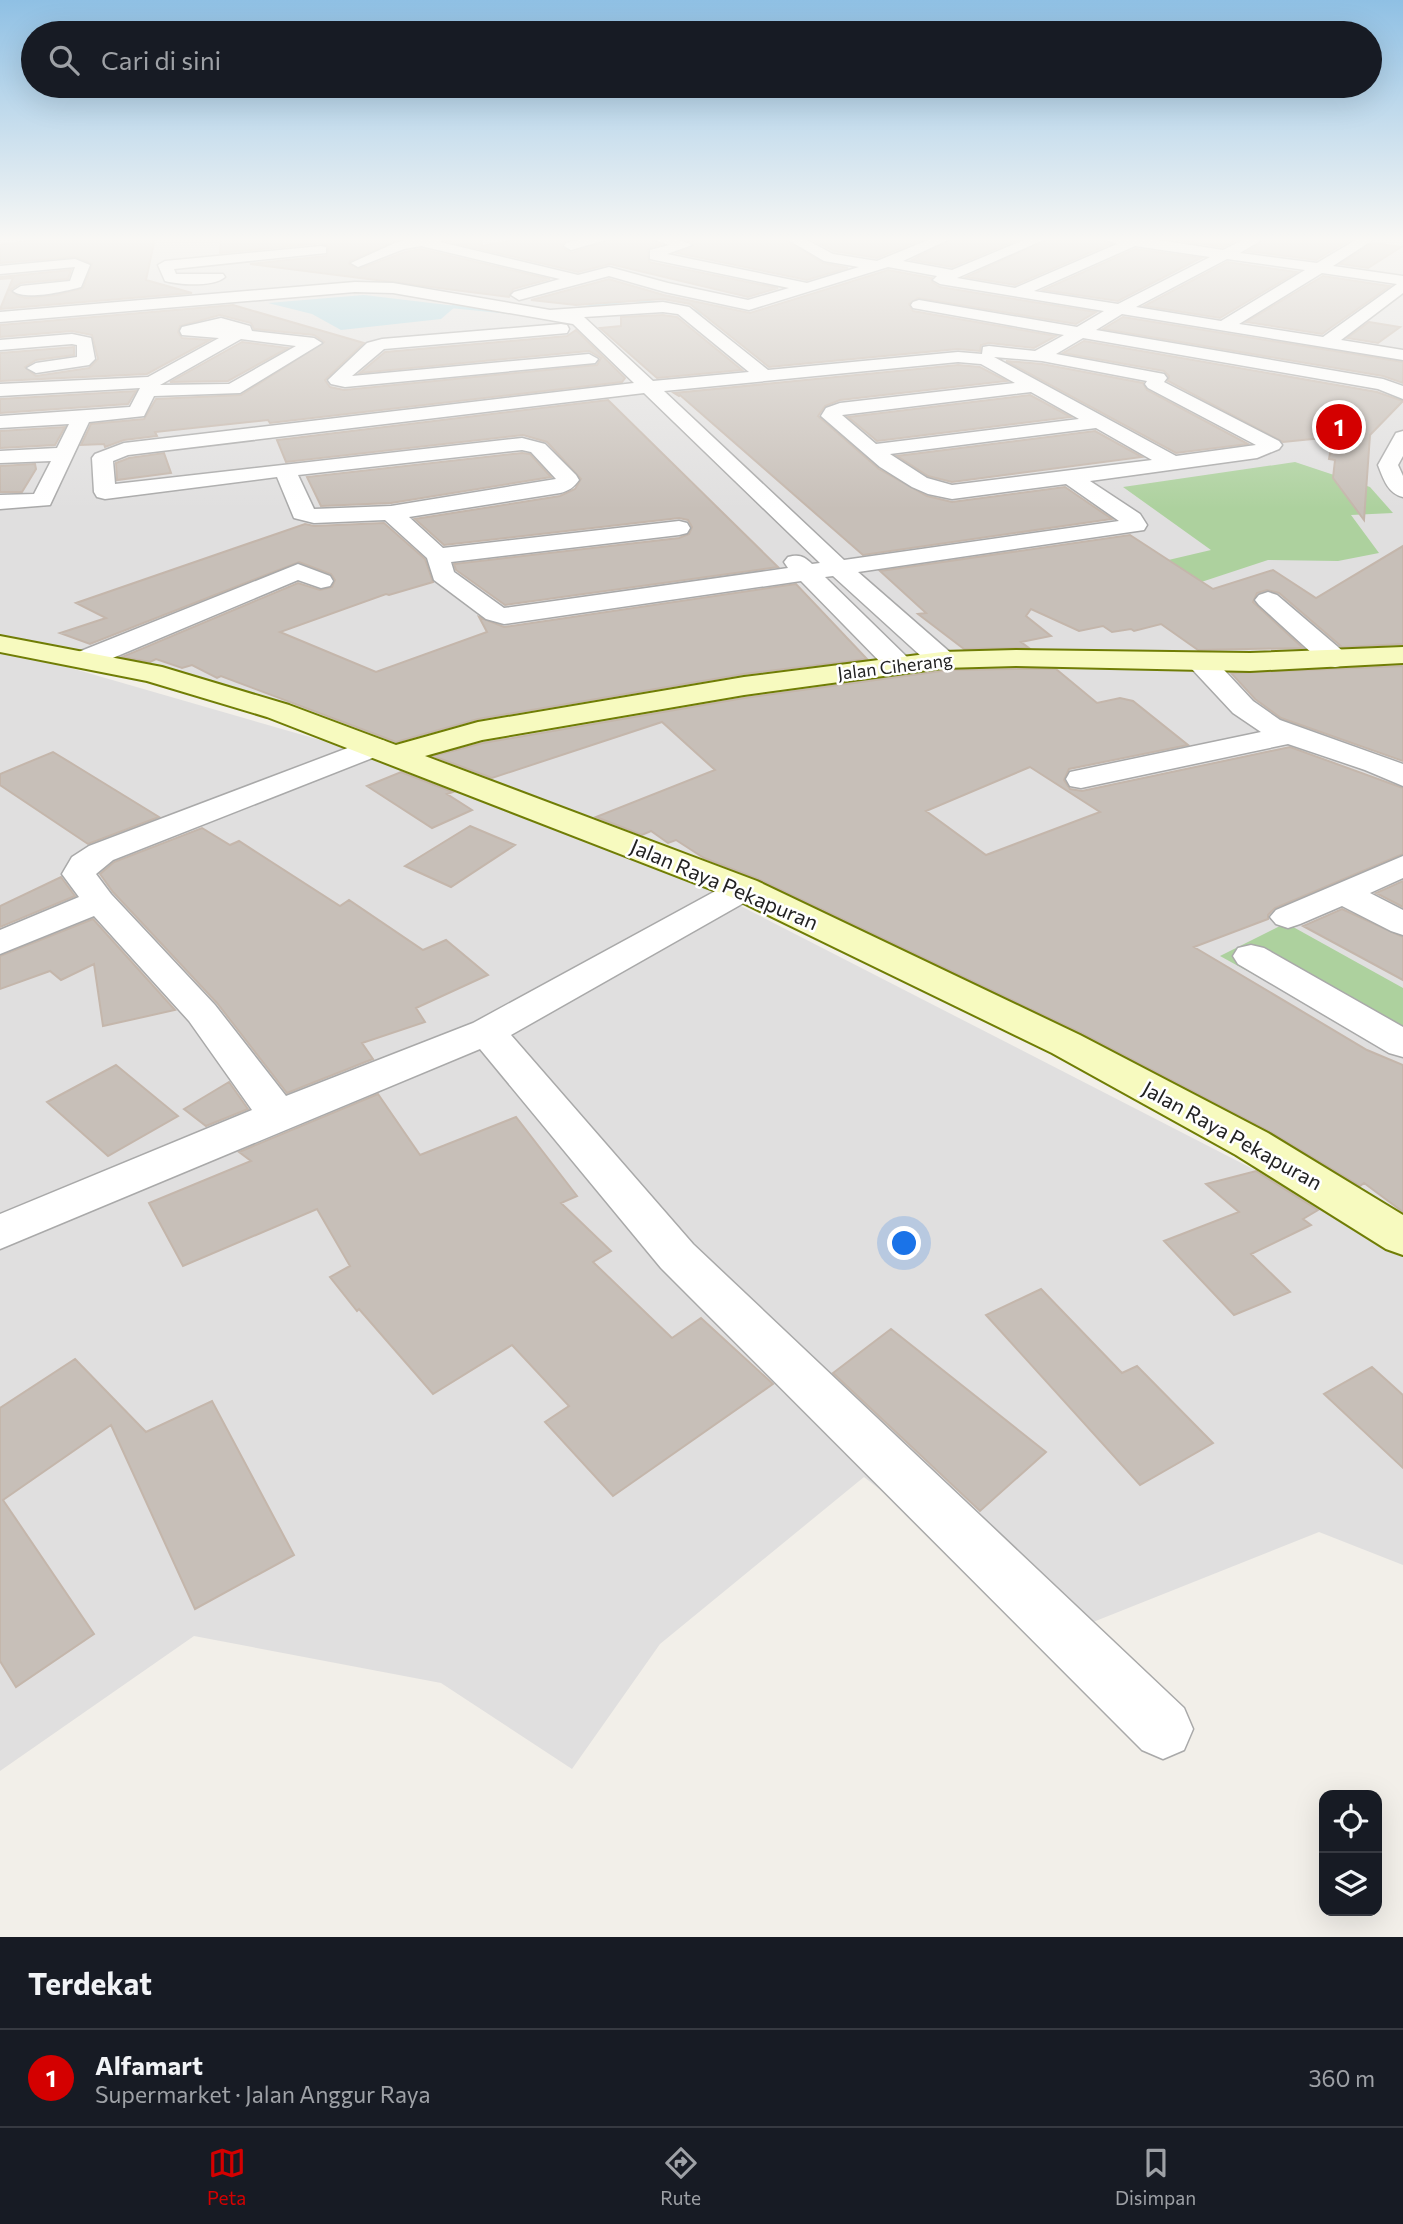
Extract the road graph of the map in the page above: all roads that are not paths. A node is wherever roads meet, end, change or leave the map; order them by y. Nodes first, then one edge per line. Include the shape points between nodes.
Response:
1 (199, 328) edge
2 (238, 328) edge
3 (486, 328) edge
4 (564, 328) edge
5 (585, 328) edge
6 (706, 328) edge
7 (1058, 328) edge
8 (1085, 328) edge
9 (1238, 328) edge
10 (1346, 328) edge
11 (1079, 332) junction
12 (238, 334) junction
13 (261, 336) junction
14 (933, 341) dead end
15 (1326, 343) junction
16 (0, 345) edge
17 (1403, 355) edge
18 (1041, 356) junction
19 (589, 359) junction
20 (1403, 368) edge
21 (13, 370) dead end
22 (762, 374) junction
23 (1383, 384) junction
24 (150, 387) junction
25 (648, 387) junction
26 (1037, 387) junction
27 (0, 390) edge
28 (622, 390) junction
29 (1403, 393) edge
30 (642, 409) dead end
31 (82, 417) junction
32 (0, 422) edge
33 (1100, 422) junction
34 (256, 432) junction
35 (1403, 437) edge
36 (873, 450) junction
37 (63, 454) junction
38 (0, 457) edge
39 (1173, 463) junction
40 (275, 471) junction
41 (1070, 477) junction
42 (1403, 491) edge
43 (0, 502) edge
44 (391, 513) junction
45 (679, 528) dead end
46 (778, 545) dead end
47 (438, 556) junction
48 (841, 570) junction
49 (808, 574) junction
50 (321, 581) dead end
51 (1268, 600) dead end
52 (0, 644) edge
53 (1403, 655) edge
54 (86, 659) junction
55 (1335, 659) junction
56 (942, 660) junction
57 (1201, 662) junction
58 (899, 665) junction
59 (1290, 735) junction
60 (384, 751) junction
61 (1403, 777) edge
62 (1080, 779) dead end
63 (1403, 866) edge
64 (744, 889) junction
65 (1342, 892) junction
66 (99, 901) junction
67 (1288, 917) dead end
68 (1403, 924) edge
69 (0, 943) edge
70 (1251, 956) dead end
71 (487, 1031) junction
72 (1403, 1044) edge
73 (278, 1115) junction
74 (0, 1232) edge
75 (1403, 1237) edge
76 (1163, 1729) dead end

1 - 12 street via 188,331
2 - 13 street
3 - 19 street via 373,347 337,380
4 - 19 street
5 - 25 street
6 - 22 street
7 - 11 street
8 - 11 street
9 - 15 street
10 - 15 street
11 - 18 street
11 - 23 street
12 - 13 street
12 - 24 street
13 - 24 street via 314,343 233,389
14 - 18 street via 1028,358
15 - 17 street
16 - 21 street via 85,342 83,361
18 - 39 street via 1156,381 1272,445 1257,452
19 - 28 street
20 - 23 street
22 - 25 street
22 - 26 street via 969,356 985,359
23 - 29 street
24 - 27 street
24 - 31 street via 137,412
25 - 28 street
25 - 48 street
26 - 33 street
26 - 36 street via 833,412 831,416
28 - 30 street
28 - 34 street
31 - 32 street
31 - 37 street
33 - 36 street
33 - 39 street
34 - 40 street
34 - 40 street via 110,453 102,458 105,492
35 - 42 street via 1388,465
36 - 41 street via 927,488 939,491
37 - 38 street
37 - 43 street via 43,500
39 - 41 street
40 - 44 street via 305,514
40 - 44 street via 522,444 538,447 568,480 560,487
41 - 48 street via 1136,526
44 - 47 street
45 - 47 street
46 - 49 street
47 - 49 street via 443,575 504,616
48 - 49 street
48 - 56 street
49 - 58 street
50 - 54 street via 298,570
51 - 55 street
52 - 54 main road, Jalan Raya Pekapuran
53 - 55 main road, Jalan Ciherang
54 - 60 main road, Jalan Raya Pekapuran via 208,689
55 - 57 main road, Jalan Ciherang
56 - 57 main road, Jalan Ciherang
56 - 58 main road, Jalan Ciherang
57 - 59 street via 1247,713
58 - 60 main road, Jalan Ciherang via 744,686
59 - 61 street via 1375,761
59 - 62 street
60 - 64 main road, Jalan Raya Pekapuran
60 - 66 street via 102,853 84,864 79,874
63 - 65 street
64 - 71 street
64 - 75 main road, Jalan Raya Pekapuran via 1066,1044 1252,1144
65 - 67 street
65 - 68 street
66 - 69 street
66 - 73 street via 202,1013
70 - 72 street
71 - 73 street
71 - 76 street via 677,1256
73 - 74 street

